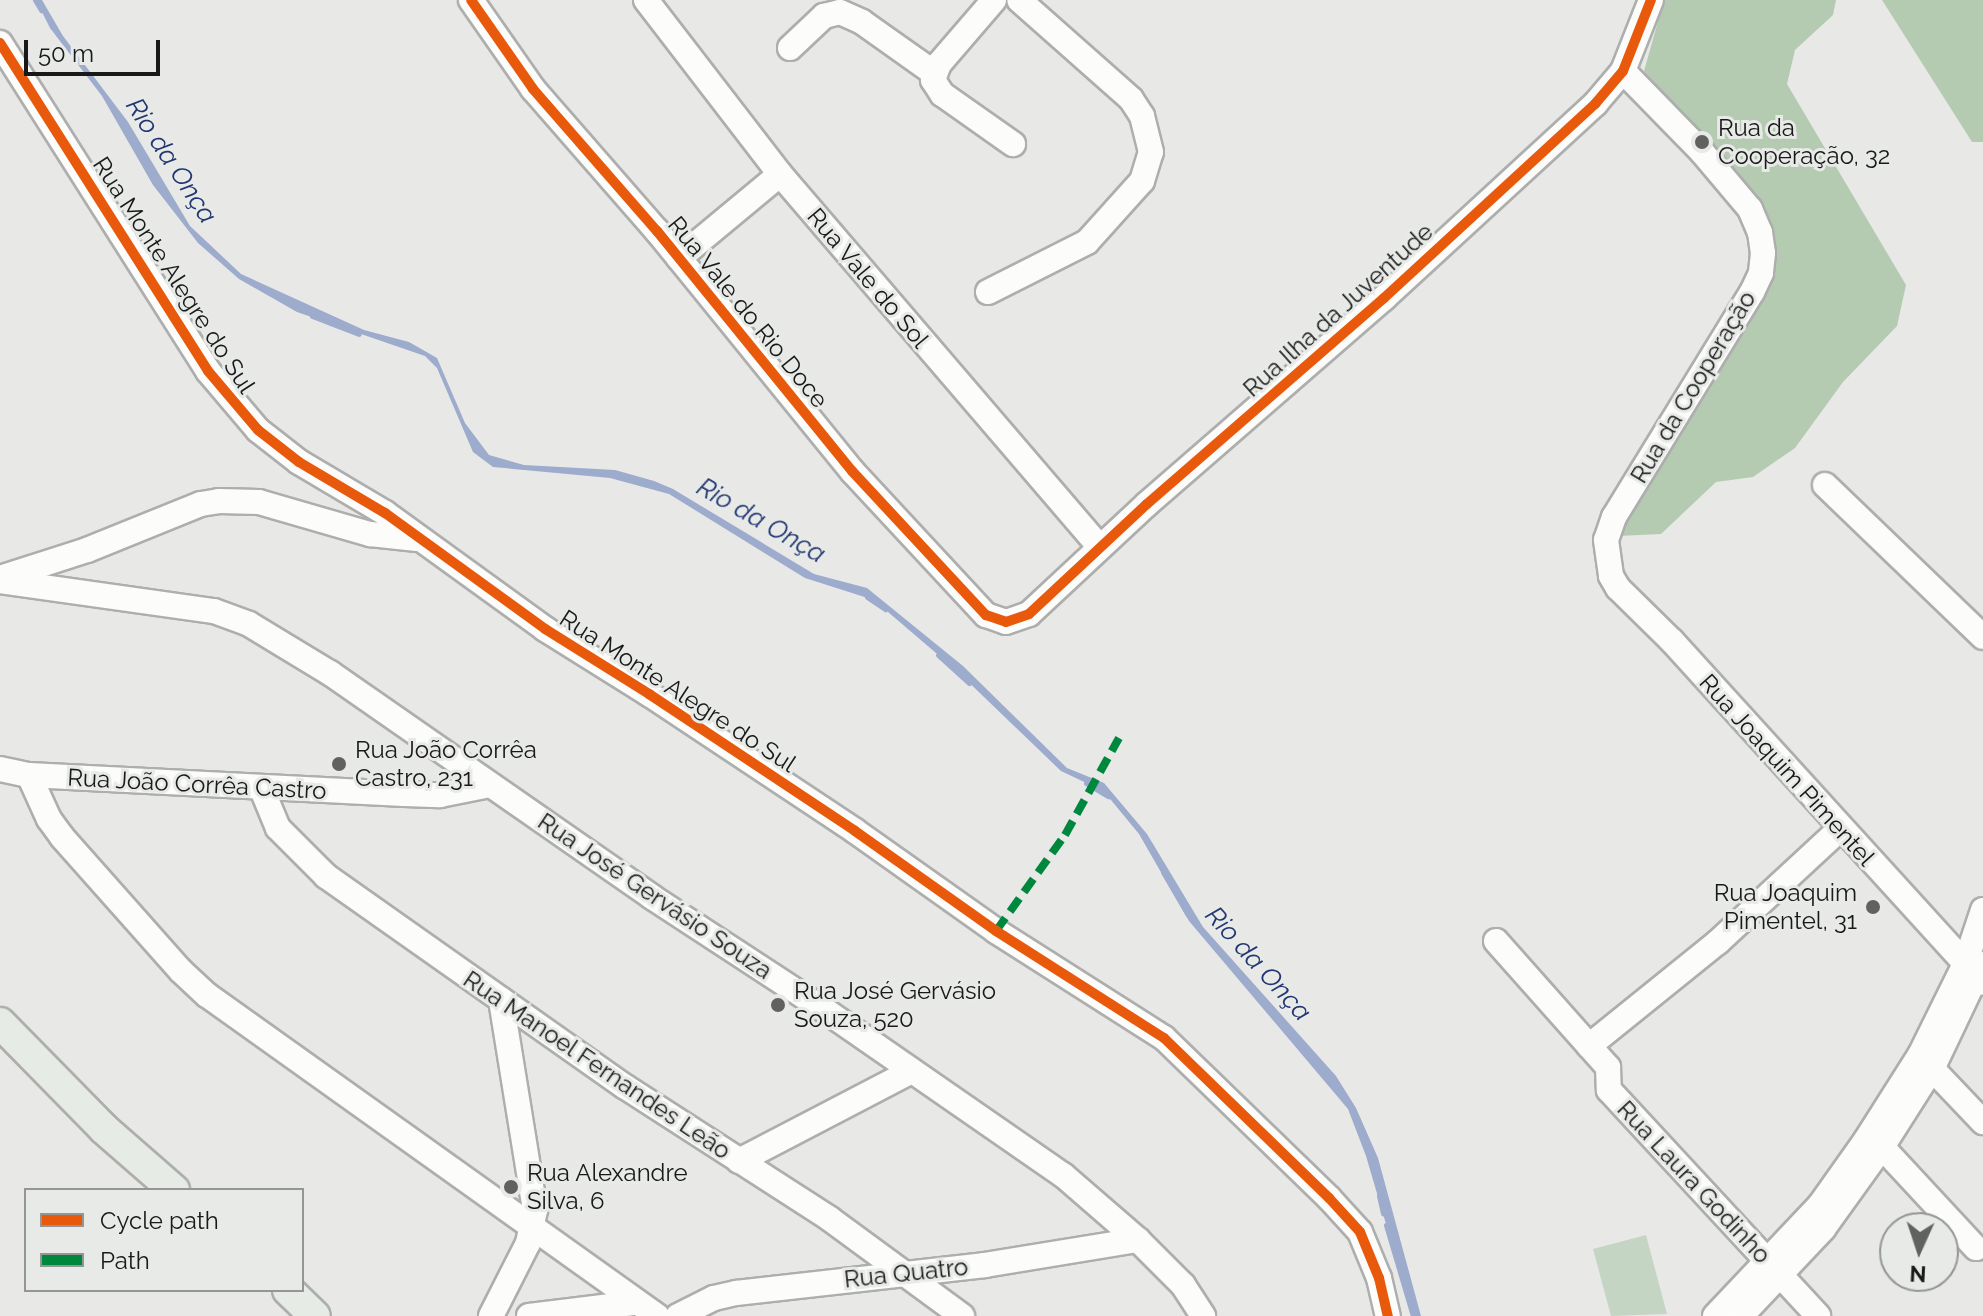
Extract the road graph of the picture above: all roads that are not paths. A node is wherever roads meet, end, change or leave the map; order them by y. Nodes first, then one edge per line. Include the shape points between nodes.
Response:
1 (471, 0) edge
2 (646, 0) edge
3 (994, 0) edge
4 (1019, 0) edge
5 (1651, 0) edge
6 (0, 43) edge
7 (790, 48) dead end
8 (1623, 71) junction
9 (934, 73) junction
10 (1013, 144) dead end
11 (780, 174) junction
12 (679, 258) junction
13 (988, 292) dead end
14 (1825, 485) dead end
15 (417, 539) junction
16 (1100, 547) junction
17 (1606, 558) joint
18 (0, 580) edge
19 (1016, 621) joint
20 (1983, 637) edge
21 (0, 769) edge
22 (29, 775) junction
23 (490, 785) junction
24 (261, 787) junction
25 (1840, 829) junction
26 (1983, 910) edge
27 (1496, 941) dead end
28 (1977, 972) edge
29 (501, 1000) junction
30 (0, 1023) edge
31 (1589, 1046) junction
32 (1926, 1061) junction
33 (912, 1071) junction
34 (1983, 1122) edge
35 (1882, 1147) junction
36 (739, 1161) junction
37 (172, 1188) edge
38 (533, 1230) junction
39 (1138, 1240) junction
40 (1976, 1248) dead end
41 (1775, 1270) junction
42 (908, 1274) junction
43 (290, 1292) edge
44 (635, 1303) junction
45 (315, 1316) edge
46 (491, 1316) edge
47 (529, 1316) edge
48 (657, 1316) edge
49 (678, 1316) edge
50 (962, 1316) edge
51 (1203, 1316) edge
52 (1388, 1316) edge
53 (1715, 1316) edge
54 (1741, 1316) edge
55 (1818, 1316) edge

1 - 12 street, Rua Vale do Rio Doce via 533,89
2 - 11 street, Rua Vale do Sol
3 - 9 street
4 - 13 street via 1131,99 1142,116 1151,152 1142,181 1087,242
5 - 8 street, Rua Ilha da Juventude
6 - 15 street, Rua Monte Alegre do Sul via 224,394 280,449 385,513
7 - 9 street via 824,16 840,12
8 - 16 street, Rua Ilha da Juventude via 1576,122 1384,298
8 - 17 street, Rua da Cooperação via 1750,209 1763,253 1752,292 1614,517
9 - 10 street via 942,94
11 - 12 street
11 - 16 street, Rua Vale do Sol
12 - 19 street, Rua Vale do Rio Doce via 852,471 986,615 995,621
14 - 20 street
15 - 18 street via 356,531 259,502 219,501
15 - 52 street, Rua Monte Alegre do Sul via 996,931 1164,1038 1360,1232
16 - 19 street, Rua Ilha da Juventude
17 - 25 street, Rua Joaquim Pimentel via 1618,588
18 - 23 street, Rua José Gervásio Souza via 195,607 240,620 330,673
21 - 22 street, Rua João Corrêa Castro
22 - 24 street, Rua João Corrêa Castro
22 - 38 street via 62,837 207,995
23 - 24 street, Rua João Corrêa Castro via 440,795
23 - 33 street, Rua José Gervásio Souza
24 - 29 street, Rua Manoel Fernandes Leão via 278,828 326,876
25 - 28 street, Rua Joaquim Pimentel
25 - 31 street via 1718,942
26 - 28 street
27 - 31 street, Rua Laura Godinho
28 - 32 street
29 - 36 street, Rua Manoel Fernandes Leão
29 - 38 street via 535,1210
30 - 37 main road via 104,1129
31 - 41 street, Rua Laura Godinho via 1608,1067 1609,1090
32 - 34 street
32 - 35 street
32 - 41 street
33 - 36 street
33 - 39 street, Rua José Gervásio Souza via 1063,1175
35 - 40 street
35 - 41 street via 1829,1222
36 - 42 street, Rua Manoel Fernandes Leão
38 - 44 street
38 - 46 street
39 - 42 street, Rua Quatro
39 - 51 street, Rua José Gervásio Souza via 1183,1285
41 - 53 street
41 - 54 street
41 - 55 street, Rua Laura Godinho
42 - 49 street, Rua Quatro via 736,1293
42 - 50 street, Rua Manoel Fernandes Leão
43 - 45 main road
44 - 47 street
44 - 48 street

